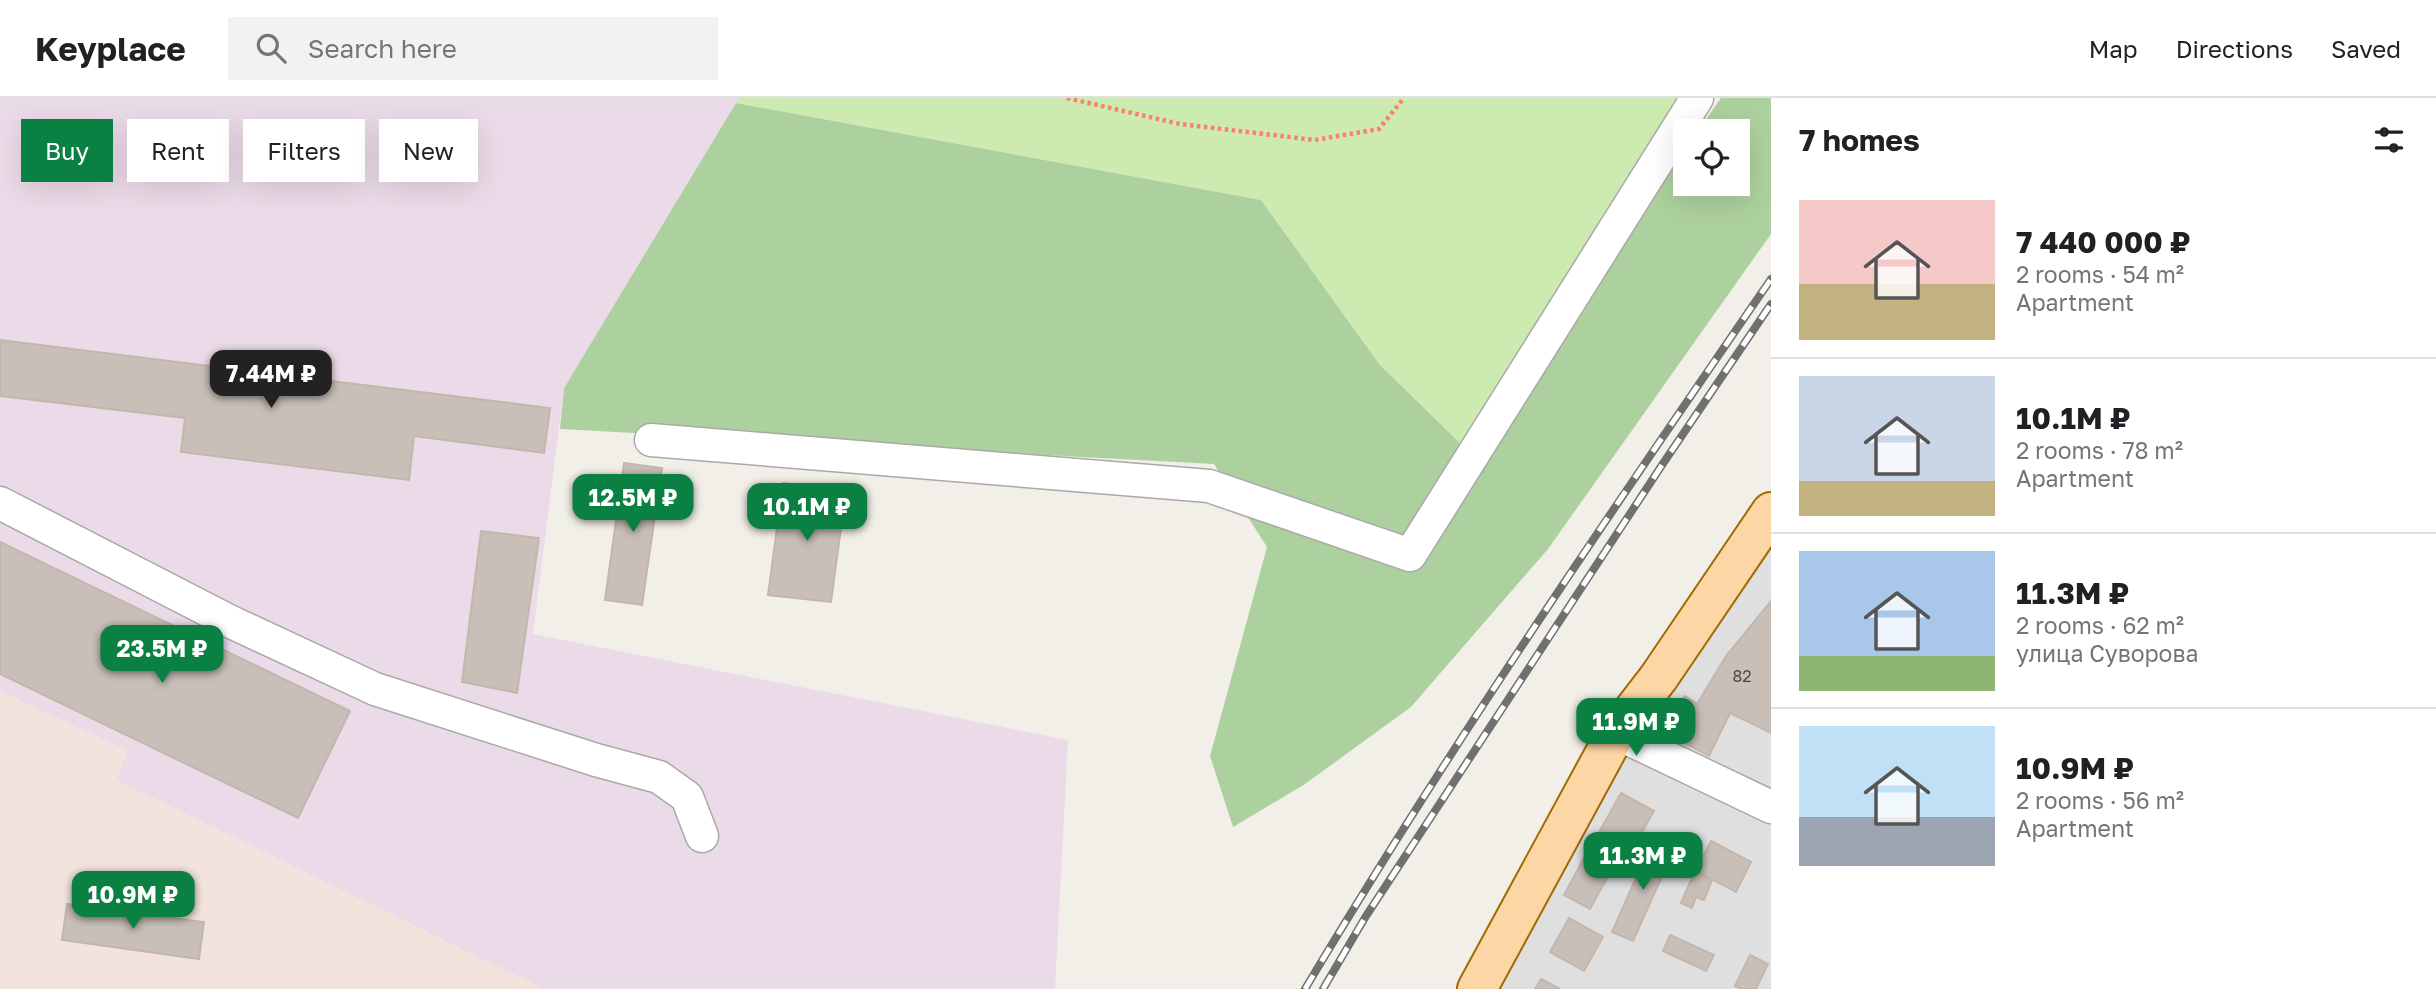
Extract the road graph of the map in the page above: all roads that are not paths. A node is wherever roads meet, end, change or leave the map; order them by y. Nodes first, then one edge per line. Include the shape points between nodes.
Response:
1 (1697, 98) edge
2 (651, 440) dead end
3 (0, 503) edge
4 (1771, 512) edge
5 (1616, 733) junction
6 (1771, 807) edge
7 (702, 836) dead end
8 (1477, 989) edge

1 - 2 street via 1410,555 1209,486
3 - 7 street via 229,621 375,689 659,777 687,797
4 - 5 main road
5 - 6 street
5 - 8 main road

